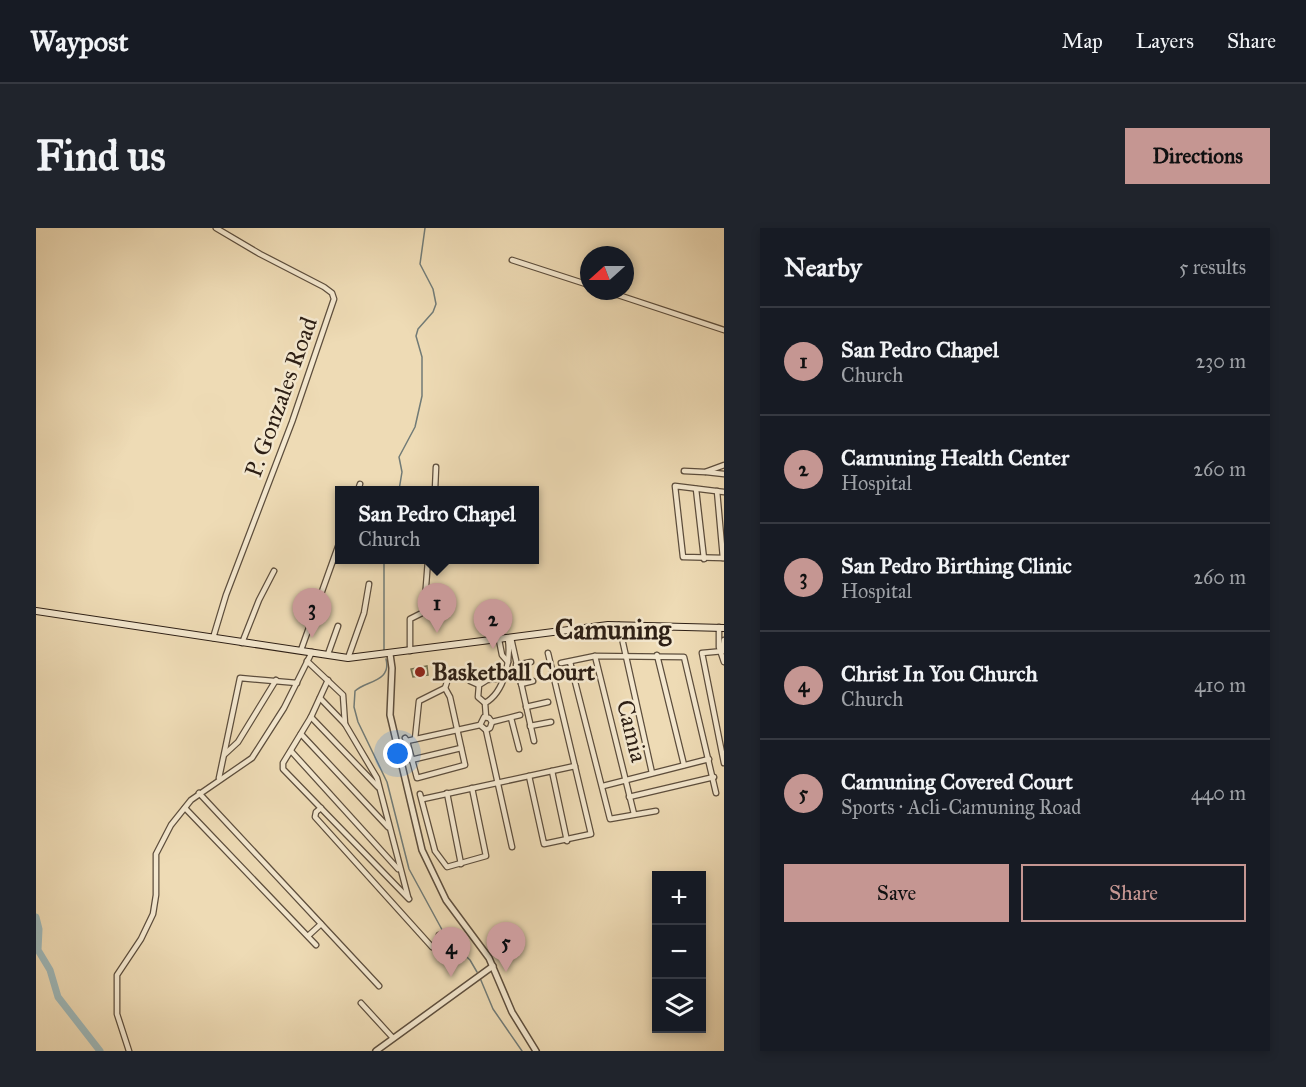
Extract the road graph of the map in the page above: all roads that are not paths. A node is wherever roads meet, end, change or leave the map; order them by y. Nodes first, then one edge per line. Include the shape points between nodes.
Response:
1 (216, 228) edge
2 (512, 260) dead end
3 (580, 282) edge
4 (633, 300) edge
5 (724, 330) edge
6 (724, 465) edge
7 (436, 467) dead end
8 (684, 471) dead end
9 (705, 472) junction
10 (724, 474) edge
11 (435, 486) edge
12 (696, 489) junction
13 (717, 491) junction
14 (724, 492) edge
15 (335, 552) edge
16 (723, 558) edge
17 (704, 559) junction
18 (428, 564) edge
19 (274, 571) dead end
20 (369, 584) dead end
21 (36, 611) edge
22 (619, 625) junction
23 (338, 626) dead end
24 (722, 628) edge
25 (213, 638) junction
26 (509, 639) junction
27 (722, 639) edge
28 (499, 640) junction
29 (242, 643) junction
30 (301, 650) junction
31 (410, 651) junction
32 (723, 651) edge
33 (312, 652) junction
34 (328, 654) junction
35 (390, 654) junction
36 (548, 654) dead end
37 (657, 655) junction
38 (596, 656) junction
39 (625, 656) junction
40 (348, 658) junction
41 (307, 661) junction
42 (508, 662) junction
43 (531, 662) dead end
44 (570, 662) junction
45 (724, 662) edge
46 (561, 663) dead end
47 (516, 665) junction
48 (502, 678) junction
49 (276, 680) junction
50 (328, 680) junction
51 (470, 681) dead end
52 (533, 681) dead end
53 (447, 682) dead end
54 (297, 683) junction
55 (521, 684) junction
56 (479, 686) junction
57 (445, 688) junction
58 (320, 698) junction
59 (548, 702) dead end
60 (485, 703) junction
61 (526, 707) junction
62 (520, 715) dead end
63 (311, 717) junction
64 (486, 717) junction
65 (511, 717) junction
66 (492, 722) junction
67 (551, 722) dead end
68 (345, 724) junction
69 (480, 725) junction
70 (530, 726) junction
71 (724, 726) edge
72 (716, 728) junction
73 (457, 730) junction
74 (486, 730) junction
75 (301, 734) junction
76 (415, 739) junction
77 (534, 741) dead end
78 (461, 748) junction
79 (519, 749) dead end
80 (291, 751) junction
81 (225, 754) junction
82 (709, 759) junction
83 (411, 760) junction
84 (724, 763) edge
85 (684, 765) junction
86 (575, 766) junction
87 (552, 771) junction
88 (652, 773) junction
89 (529, 776) junction
90 (714, 777) junction
91 (219, 778) junction
92 (625, 780) junction
93 (498, 782) junction
94 (603, 786) junction
95 (379, 788) junction
96 (472, 788) junction
97 (200, 793) junction
98 (447, 793) junction
99 (716, 793) dead end
100 (629, 796) junction
101 (185, 808) junction
102 (321, 808) junction
103 (656, 811) dead end
104 (634, 814) junction
105 (387, 827) junction
106 (567, 840) junction
107 (512, 847) dead end
108 (461, 864) junction
109 (400, 870) junction
110 (321, 924) junction
111 (439, 935) dead end
112 (308, 936) junction
113 (316, 945) dead end
114 (493, 966) junction
115 (379, 986) dead end
116 (362, 1004) dead end
117 (393, 1038) junction
118 (129, 1051) edge
119 (376, 1051) edge
120 (536, 1051) edge

1 - 25 street, P. Gonzales Road via 324,287 334,299
2 - 3 street
4 - 5 street
6 - 9 street
7 - 11 street
8 - 9 street
9 - 10 street
12 - 13 street
12 - 17 street
12 - 17 street via 675,486 683,557
13 - 14 street
13 - 16 street
15 - 30 street
16 - 17 street
18 - 31 street via 423,612 410,619
19 - 29 street
20 - 40 street via 364,613
21 - 25 main road
22 - 24 main road
22 - 26 main road
22 - 39 street
23 - 34 street
24 - 27 street
25 - 29 main road
26 - 28 main road
26 - 42 street
26 - 47 street
27 - 32 street
28 - 31 main road
28 - 42 street
29 - 30 main road
30 - 33 main road
31 - 35 main road
32 - 45 street
32 - 72 street via 702,653
33 - 34 main road
33 - 41 street
34 - 40 main road
35 - 40 main road
35 - 114 street via 390,715 419,842 446,900
36 - 86 street
37 - 39 street
37 - 82 street via 686,659
37 - 85 street
38 - 39 street
38 - 44 street
38 - 92 street, Camia
39 - 88 street
41 - 50 street
41 - 54 street
42 - 48 street
43 - 47 street
44 - 46 street
44 - 94 street
47 - 55 street
48 - 56 street via 487,680
48 - 60 street via 494,698
49 - 54 street
49 - 81 street via 238,742
49 - 81 street via 240,678
50 - 58 street
50 - 68 street via 343,696
51 - 56 street
52 - 55 street
53 - 57 street
54 - 91 street via 252,758
55 - 61 street
56 - 60 street via 478,697
57 - 73 street
57 - 76 street via 419,701
58 - 63 street
58 - 68 street
59 - 61 street
60 - 64 street
61 - 70 street
62 - 65 street
63 - 75 street
63 - 95 street
64 - 66 street
64 - 69 street
65 - 66 street
65 - 79 street
66 - 74 street
67 - 70 street
68 - 95 street
69 - 73 street
69 - 74 street
70 - 77 street
71 - 72 street
72 - 84 street
73 - 76 street
73 - 78 street
74 - 93 street
75 - 80 street
75 - 105 street
76 - 83 street via 406,740
78 - 83 street
78 - 83 street via 463,766 417,778
80 - 102 street via 283,769
80 - 109 street
81 - 91 street
82 - 85 street
82 - 90 street
85 - 88 street
86 - 87 street
86 - 106 street via 591,834
87 - 89 street
87 - 106 street
88 - 92 street
89 - 93 street
89 - 106 street via 543,842 546,845
90 - 99 street
90 - 100 street
91 - 97 street
92 - 94 street
92 - 100 street, Camia
93 - 96 street
93 - 107 street
94 - 104 street via 610,819
95 - 105 street
96 - 98 street
96 - 108 street via 486,856
97 - 101 street
97 - 110 street
98 - 108 street
98 - 108 street via 422,796 435,851 446,867
100 - 104 street, Camia
101 - 112 street
101 - 118 street via 156,854 153,914 117,975 117,1014
102 - 109 street via 409,899
102 - 111 street via 315,817 381,892 432,946 439,942
103 - 104 street
105 - 109 street
110 - 112 street
110 - 115 street
112 - 113 street
114 - 117 street
114 - 120 street via 512,1012
116 - 117 street
117 - 119 street

